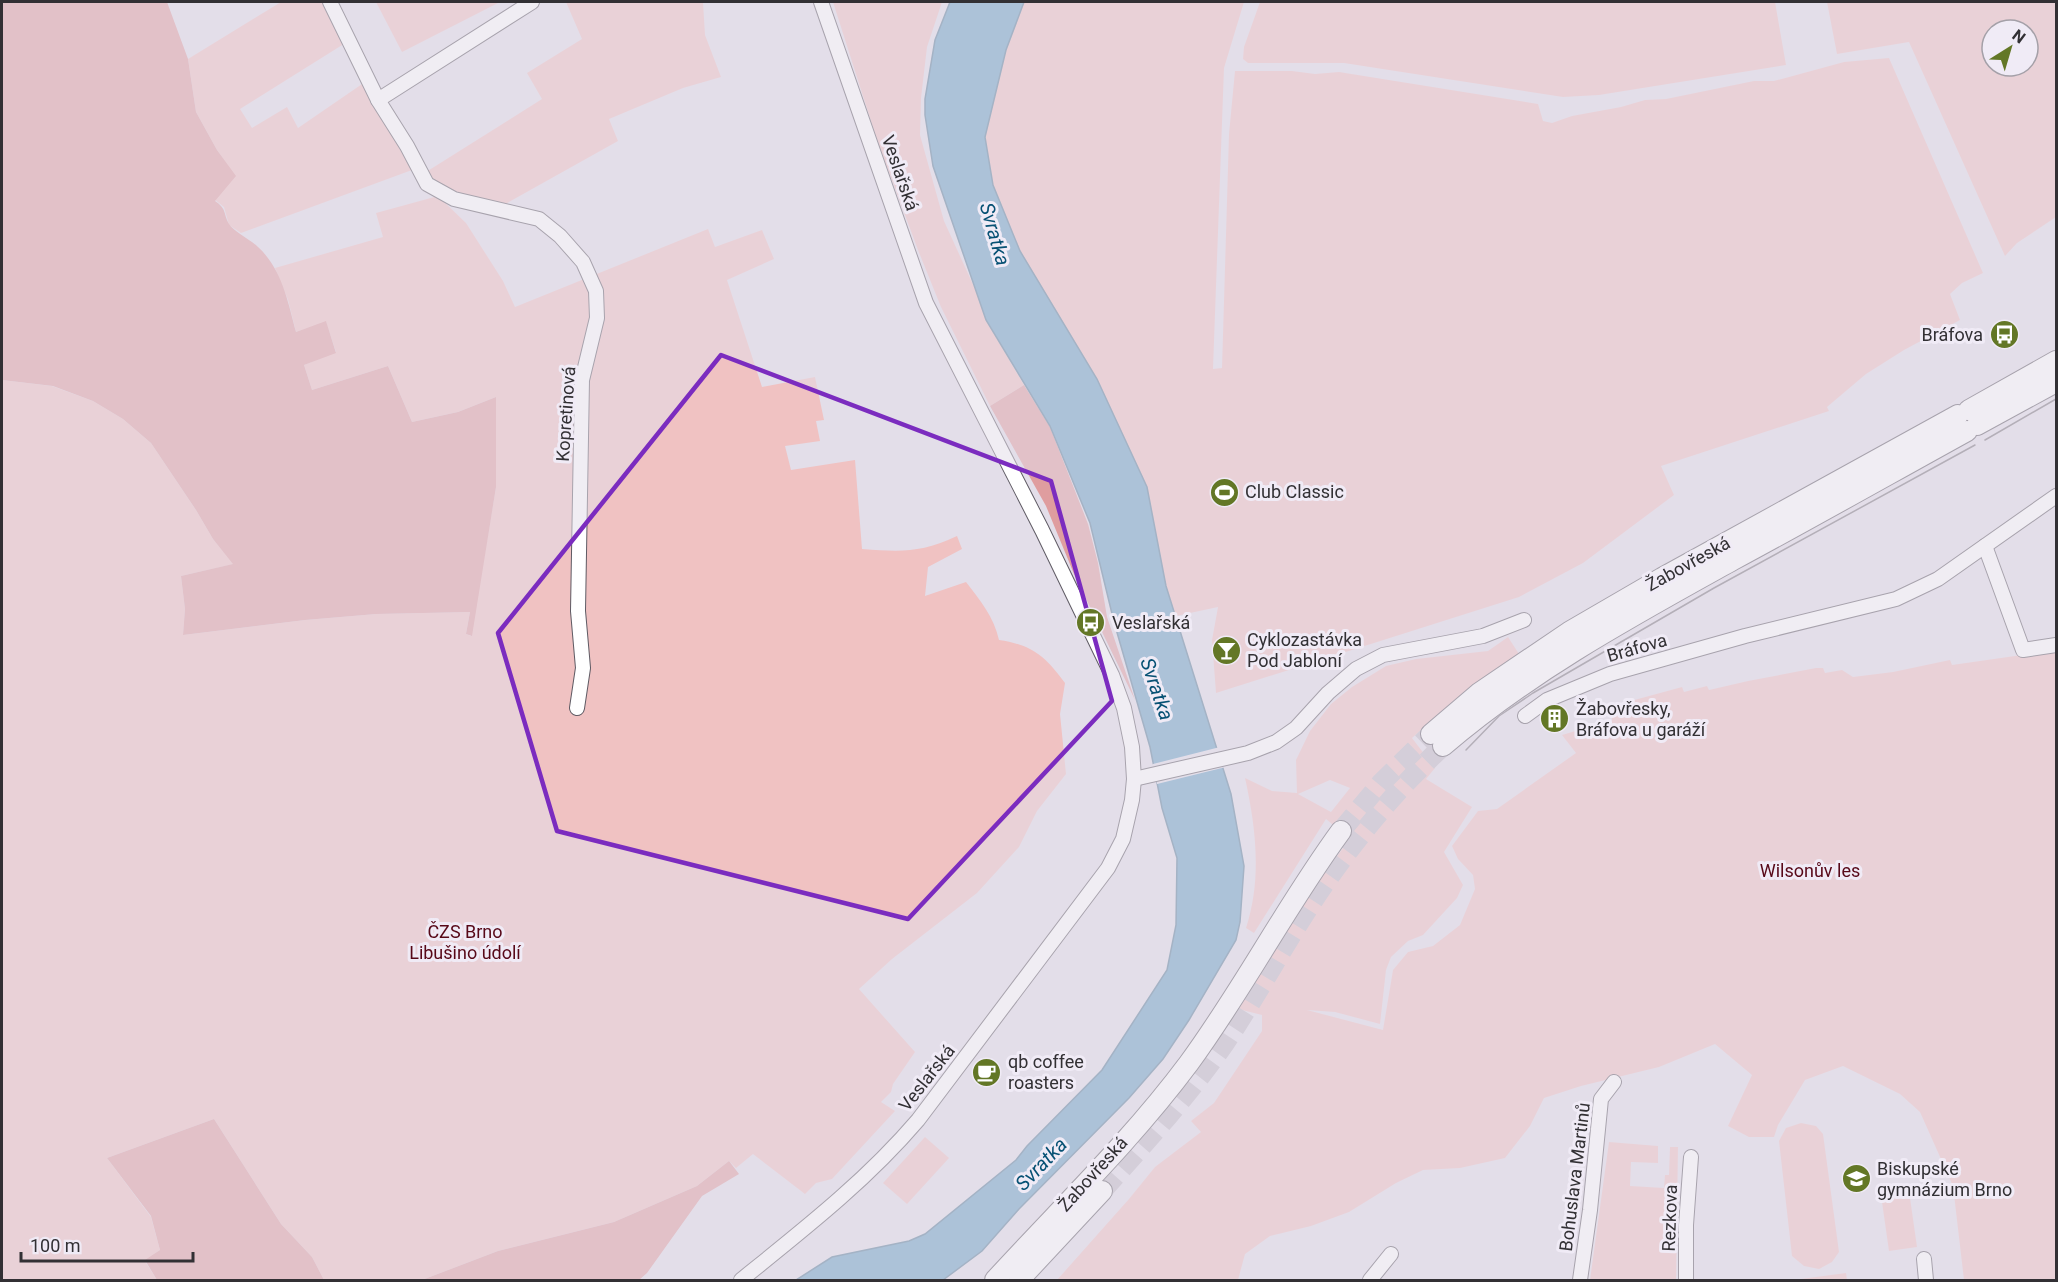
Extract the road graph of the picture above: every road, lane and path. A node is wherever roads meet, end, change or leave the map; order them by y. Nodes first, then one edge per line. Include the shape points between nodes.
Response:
1 (330, 2) edge
2 (532, 2) edge
3 (821, 2) edge
4 (378, 100) junction
5 (2056, 361) edge
6 (2056, 381) edge
7 (1968, 420) junction
8 (2056, 496) edge
9 (1985, 546) junction
10 (1524, 620) dead end
11 (2056, 645) edge
12 (577, 708) dead end
13 (1525, 716) dead end
14 (1437, 740) tunnel mouth
15 (1134, 780) junction
16 (1341, 831) tunnel mouth
17 (1614, 1082) dead end
18 (1691, 1157) dead end
19 (1102, 1191) tunnel mouth
20 (1391, 1254) dead end
21 (1924, 1259) dead end
22 (741, 1281) edge
23 (995, 1281) edge
24 (1020, 1281) edge
25 (1370, 1281) edge
26 (1580, 1281) edge
27 (1686, 1281) edge
28 (1926, 1281) edge

1 - 4 street, Kopretinová
2 - 4 street
3 - 15 street, Veslařská via 926,303 1112,675 1124,708
4 - 12 street, Kopretinová via 427,184 454,199 539,219 583,262 596,291 597,318 582,380 578,611 583,668
5 - 7 highway, Žabovřeská
6 - 7 highway, Žabovřeská
7 - 14 highway, Žabovřeská via 1594,639
8 - 9 street, Bráfova
9 - 11 street via 2023,650
9 - 13 street, Bráfova via 1938,579 1896,599 1610,674 1546,700
10 - 15 street via 1483,636 1383,655 1356,669 1287,735 1258,750
15 - 22 street, Veslařská via 1123,839 1108,868 918,1120 864,1178
16 - 23 highway, Žabovřeská via 1188,1065 1145,1118
17 - 26 street, Bohuslava Martinů via 1601,1099
18 - 27 street, Rezkova
19 - 24 highway, Žabovřeská
20 - 25 street
21 - 28 street

